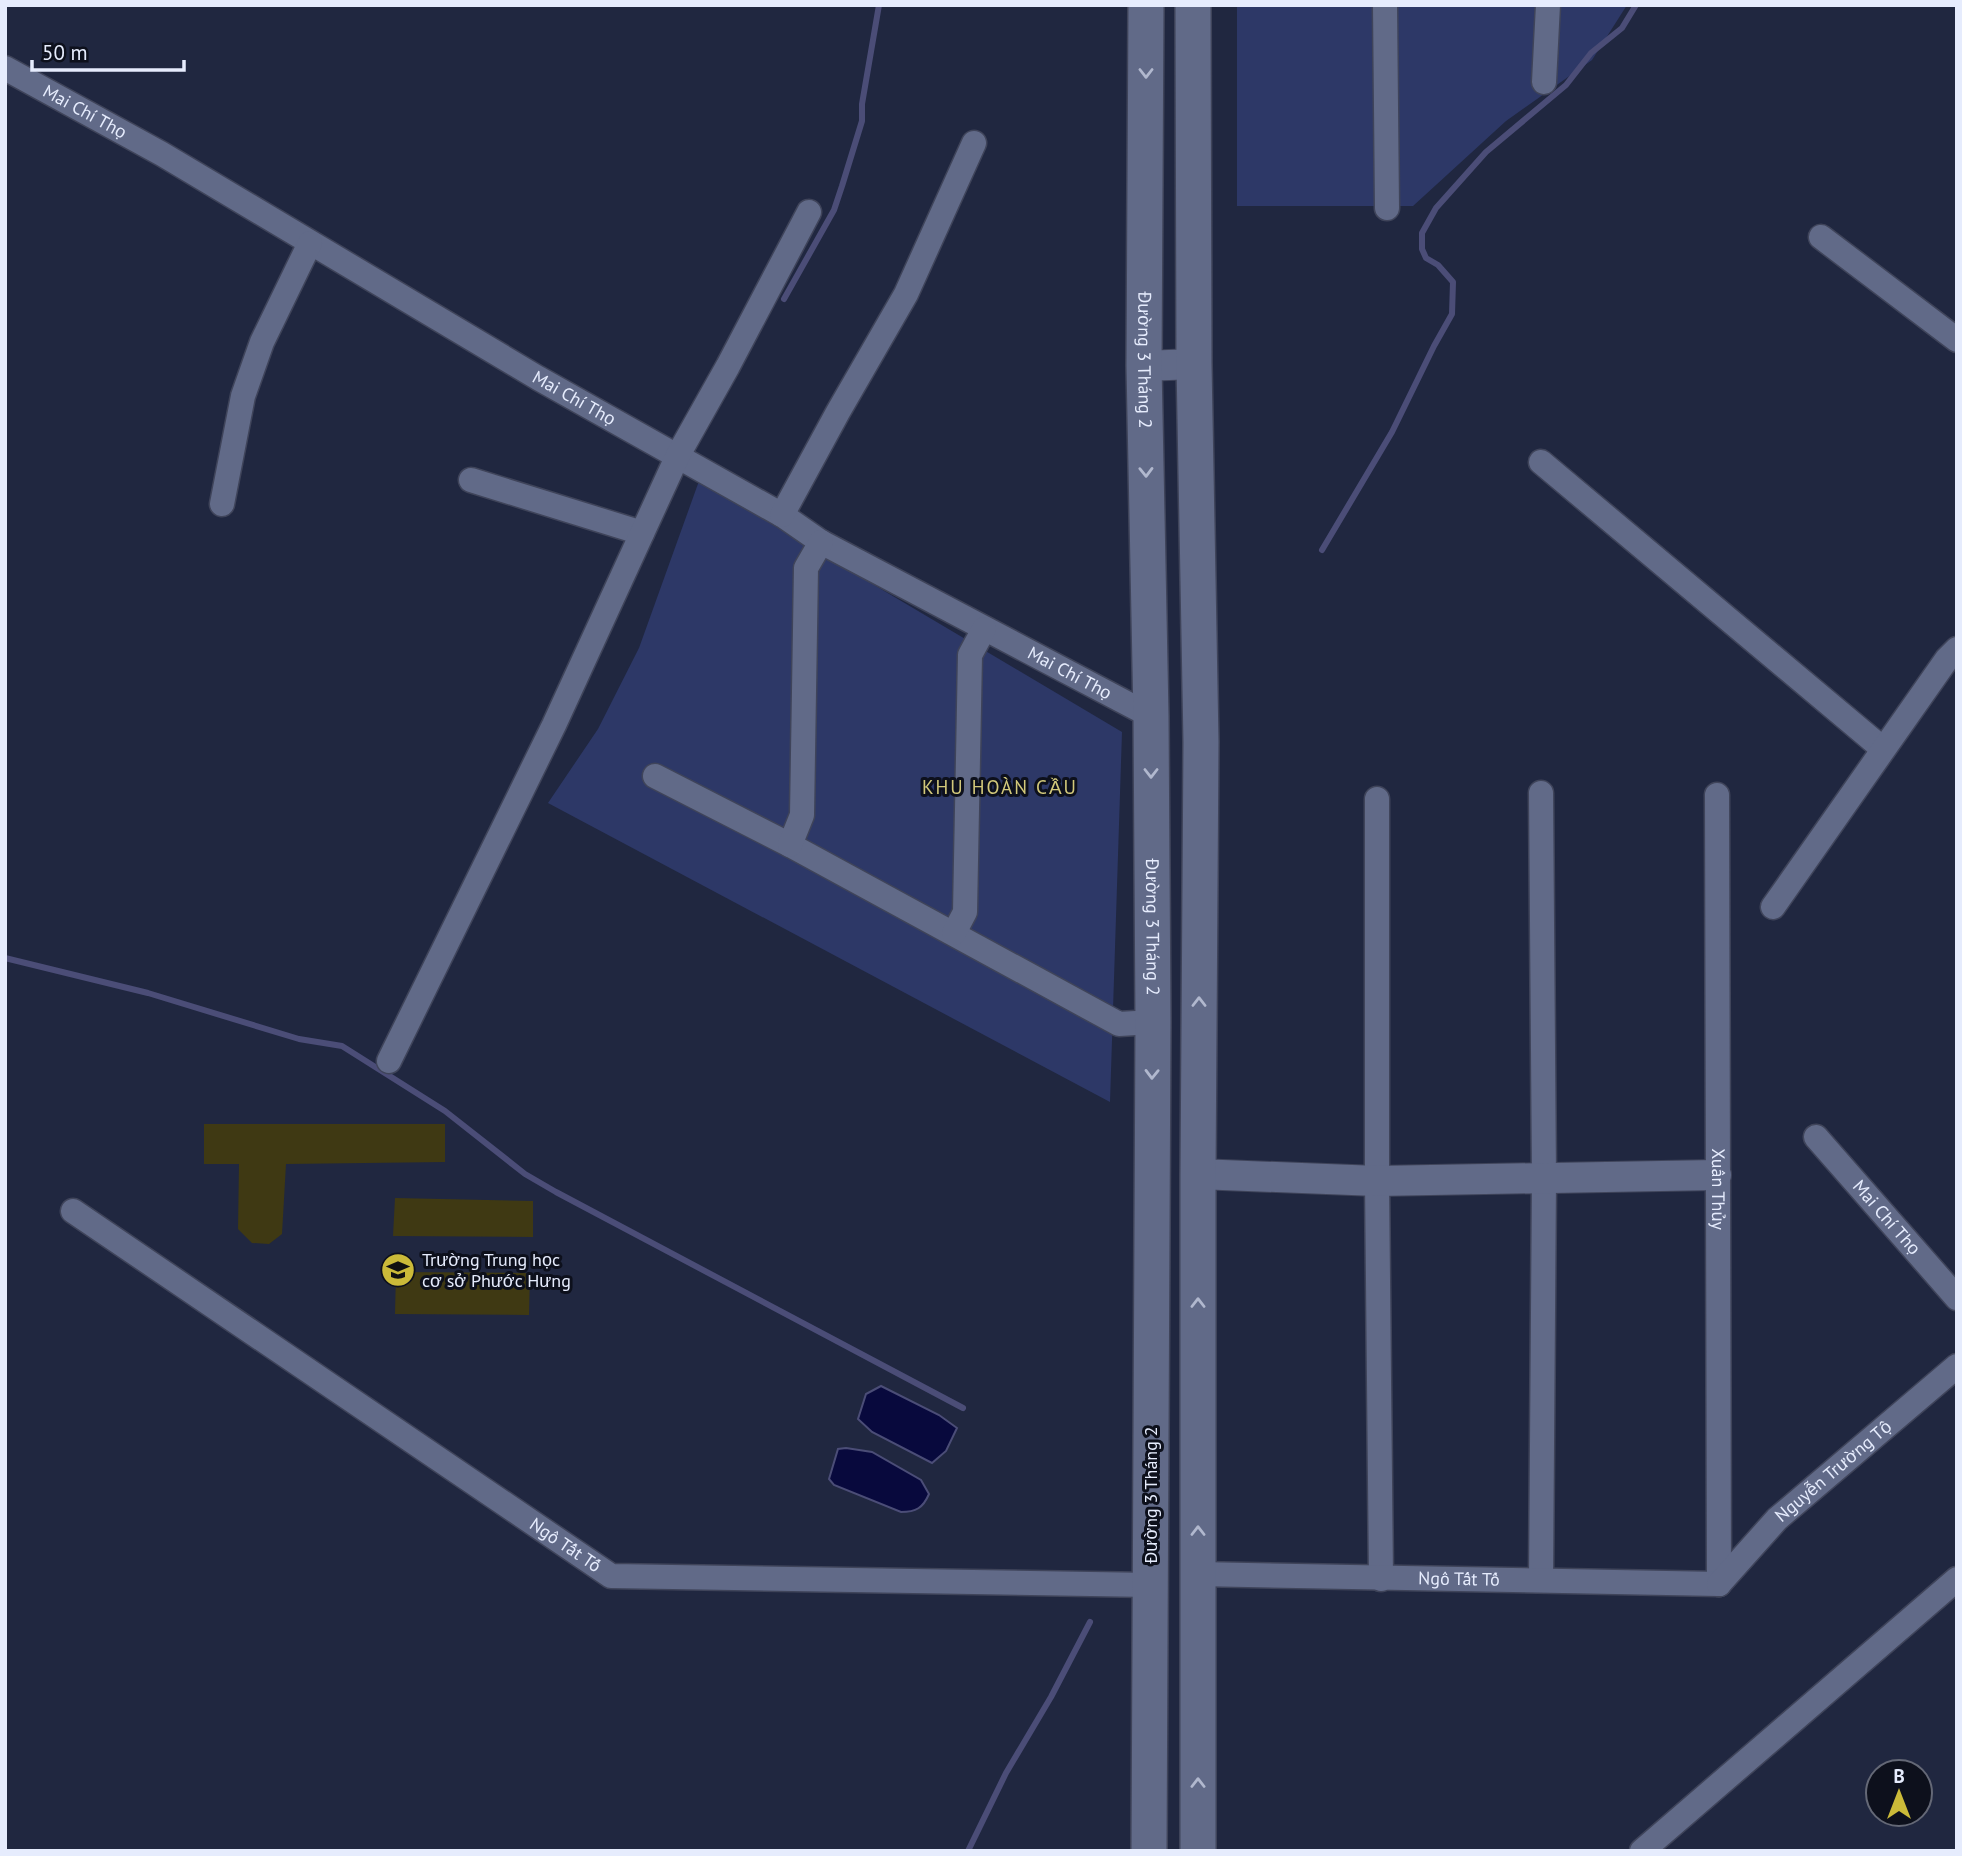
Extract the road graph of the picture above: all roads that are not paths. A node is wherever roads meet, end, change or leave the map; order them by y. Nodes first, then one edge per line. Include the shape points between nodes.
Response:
1 (1146, 5) edge
2 (1193, 5) edge
3 (1385, 5) edge
4 (1548, 5) edge
5 (5, 68) edge
6 (1544, 82) dead end
7 (974, 143) dead end
8 (1387, 208) dead end
9 (809, 212) dead end
10 (1821, 237) dead end
11 (310, 243) junction
12 (1957, 340) edge
13 (1194, 364) junction
14 (1144, 366) junction
15 (678, 455) junction
16 (1541, 462) dead end
17 (471, 480) dead end
18 (222, 504) dead end
19 (782, 515) junction
20 (642, 533) junction
21 (821, 542) junction
22 (984, 629) junction
23 (1957, 649) edge
24 (1151, 716) junction
25 (1883, 750) junction
26 (655, 776) dead end
27 (1541, 793) dead end
28 (1717, 795) dead end
29 (1377, 800) dead end
30 (790, 845) junction
31 (1773, 907) dead end
32 (954, 933) junction
33 (1153, 1022) junction
34 (389, 1061) dead end
35 (1816, 1137) dead end
36 (1198, 1174) junction
37 (1716, 1175) junction
38 (1544, 1178) junction
39 (1377, 1181) junction
40 (73, 1211) dead end
41 (1957, 1298) edge
42 (1957, 1366) edge
43 (1198, 1574) junction
44 (1381, 1579) junction
45 (1957, 1579) edge
46 (1541, 1580) junction
47 (1719, 1584) junction
48 (1151, 1586) junction
49 (1149, 1851) edge
50 (1198, 1851) edge
51 (1642, 1851) edge

1 -> 14 main road, Đường 3 Tháng 2
2 - 13 main road
3 - 8 street
4 - 6 street
5 - 11 street, Mai Chí Thọ
7 - 19 street via 906,294
9 - 15 street
10 - 12 street
11 - 15 street, Mai Chí Thọ
11 - 18 street via 262,342 243,396
13 - 14 street
36 -> 13 main road via 1201,742
14 -> 24 main road, Đường 3 Tháng 2
15 - 19 street, Mai Chí Thọ
15 - 20 street
16 - 25 street
17 - 20 street
19 - 21 street, Mai Chí Thọ
20 - 34 street via 554,725
21 - 22 street, Mai Chí Thọ
21 - 30 street via 806,568 802,815
22 - 24 street, Mai Chí Thọ
22 - 32 street via 970,655 965,912
23 - 25 street
24 -> 33 main road, Đường 3 Tháng 2
25 - 31 street
26 - 30 street
27 - 38 street
28 - 37 street, Xuân Thủy
29 - 39 street
30 - 32 street
32 - 33 street via 1119,1024
33 -> 48 main road, Đường 3 Tháng 2
35 - 41 street, Mai Chí Thọ
36 - 39 street
43 -> 36 main road
37 - 38 street
37 - 47 street, Xuân Thủy
38 - 39 street
38 - 46 street
39 - 44 street
40 - 48 street, Ngô Tất Tố via 611,1576
42 - 47 street, Nguyễn Trường Tộ via 1777,1519
43 - 44 street, Ngô Tất Tố
50 -> 43 main road
44 - 46 street, Ngô Tất Tố
45 - 51 street
46 - 47 street, Ngô Tất Tố
48 - 49 main road, Đường 3 Tháng 2

